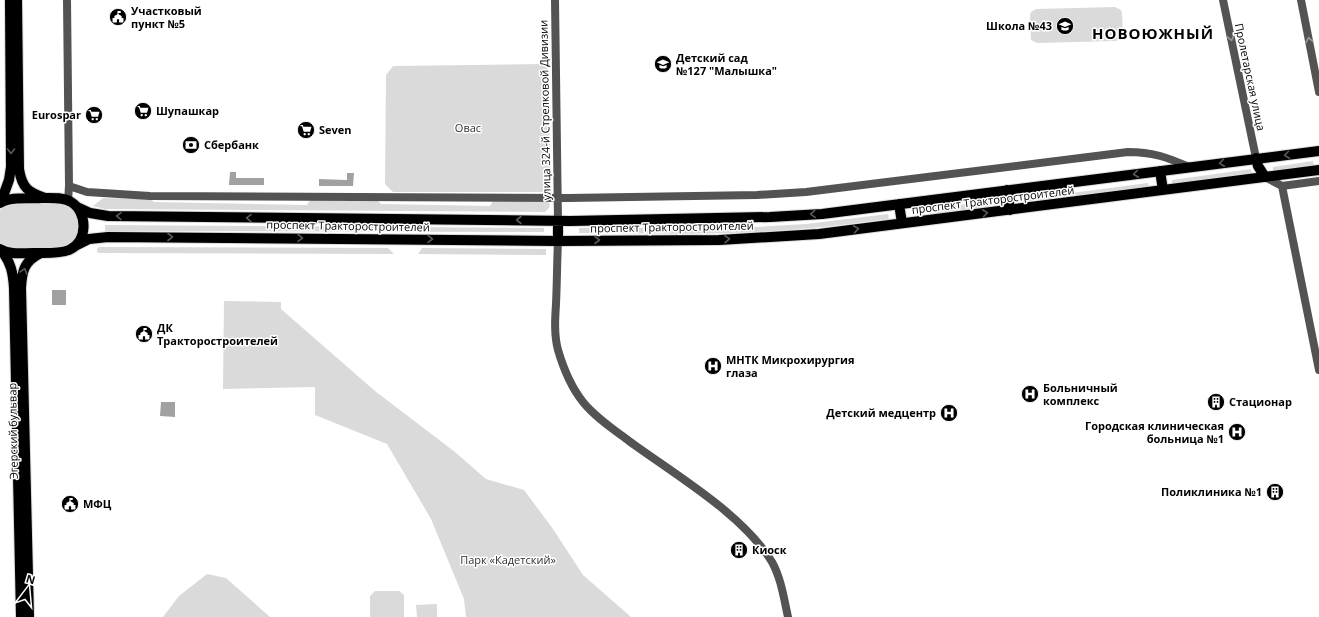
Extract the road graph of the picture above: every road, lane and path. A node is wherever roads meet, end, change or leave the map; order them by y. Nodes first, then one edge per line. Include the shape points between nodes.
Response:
1 (10, 0) edge
2 (17, 0) edge
3 (67, 0) edge
4 (554, 0) edge
5 (1223, 0) edge
6 (1301, 0) edge
7 (1319, 92) edge
8 (1319, 151) edge
9 (1256, 158) junction
10 (1189, 167) junction
11 (1319, 170) edge
12 (1160, 171) junction
13 (1265, 177) junction
14 (1319, 181) edge
15 (69, 186) junction
16 (1282, 186) junction
17 (1008, 190) junction
18 (1163, 190) junction
19 (45, 198) junction
20 (557, 198) junction
21 (68, 201) junction
22 (1, 203) edge
23 (899, 204) junction
24 (77, 207) junction
25 (1010, 210) junction
26 (558, 220) junction
27 (902, 223) junction
28 (558, 241) junction
29 (77, 244) junction
30 (0, 249) edge
31 (41, 253) junction
32 (1319, 370) edge
33 (21, 461) junction
34 (25, 614) edge
35 (788, 617) edge

1 -> 22 main road via 11,167
2 - 19 main road via 20,177 30,192
3 - 15 street
4 - 20 street, улица 324-й Стрелковой Дивизии
5 -> 9 street, Пролетарская улица
7 -> 6 street
8 -> 9 main road, проспект Тракторостроителей
9 -> 10 main road, проспект Тракторостроителей
9 - 13 main road
10 - 12 main road, проспект Тракторостроителей
10 - 20 street via 1146,152 1128,152 806,192
11 - 13 main road, проспект Тракторостроителей
12 -> 17 main road, проспект Тракторостроителей
12 - 18 main road
13 - 16 street
13 - 18 main road, проспект Тракторостроителей
14 - 16 street
15 - 20 street via 87,192 138,196
15 - 21 street
16 - 32 street
17 - 23 main road, проспект Тракторостроителей
17 - 25 main road
18 - 25 main road, проспект Тракторостроителей
19 - 21 main road
19 - 22 main road via 11,199
20 - 26 street, улица 324-й Стрелковой Дивизии
21 - 24 main road, проспект Тракторостроителей
23 -> 26 main road, проспект Тракторостроителей via 822,214 770,217
23 - 27 main road
26 -> 24 main road, проспект Тракторостроителей via 108,216 90,213
24 - 29 main road via 83,216 84,227
27 -> 25 main road, проспект Тракторостроителей
26 - 28 main road
28 -> 27 main road, проспект Тракторостроителей via 766,238
29 -> 28 main road, проспект Тракторостроителей via 89,239 115,237
28 - 35 street via 555,330 557,349 572,385 583,402 600,420 690,484 733,518 757,542 777,573
29 - 31 main road, проспект Тракторостроителей via 68,250
30 - 31 main road, проспект Тракторостроителей via 13,253
30 - 33 main road, Эгерский бульвар via 10,262 13,276
33 -> 31 main road, Эгерский бульвар via 22,280 27,263
33 - 34 main road, Эгерский бульвар

